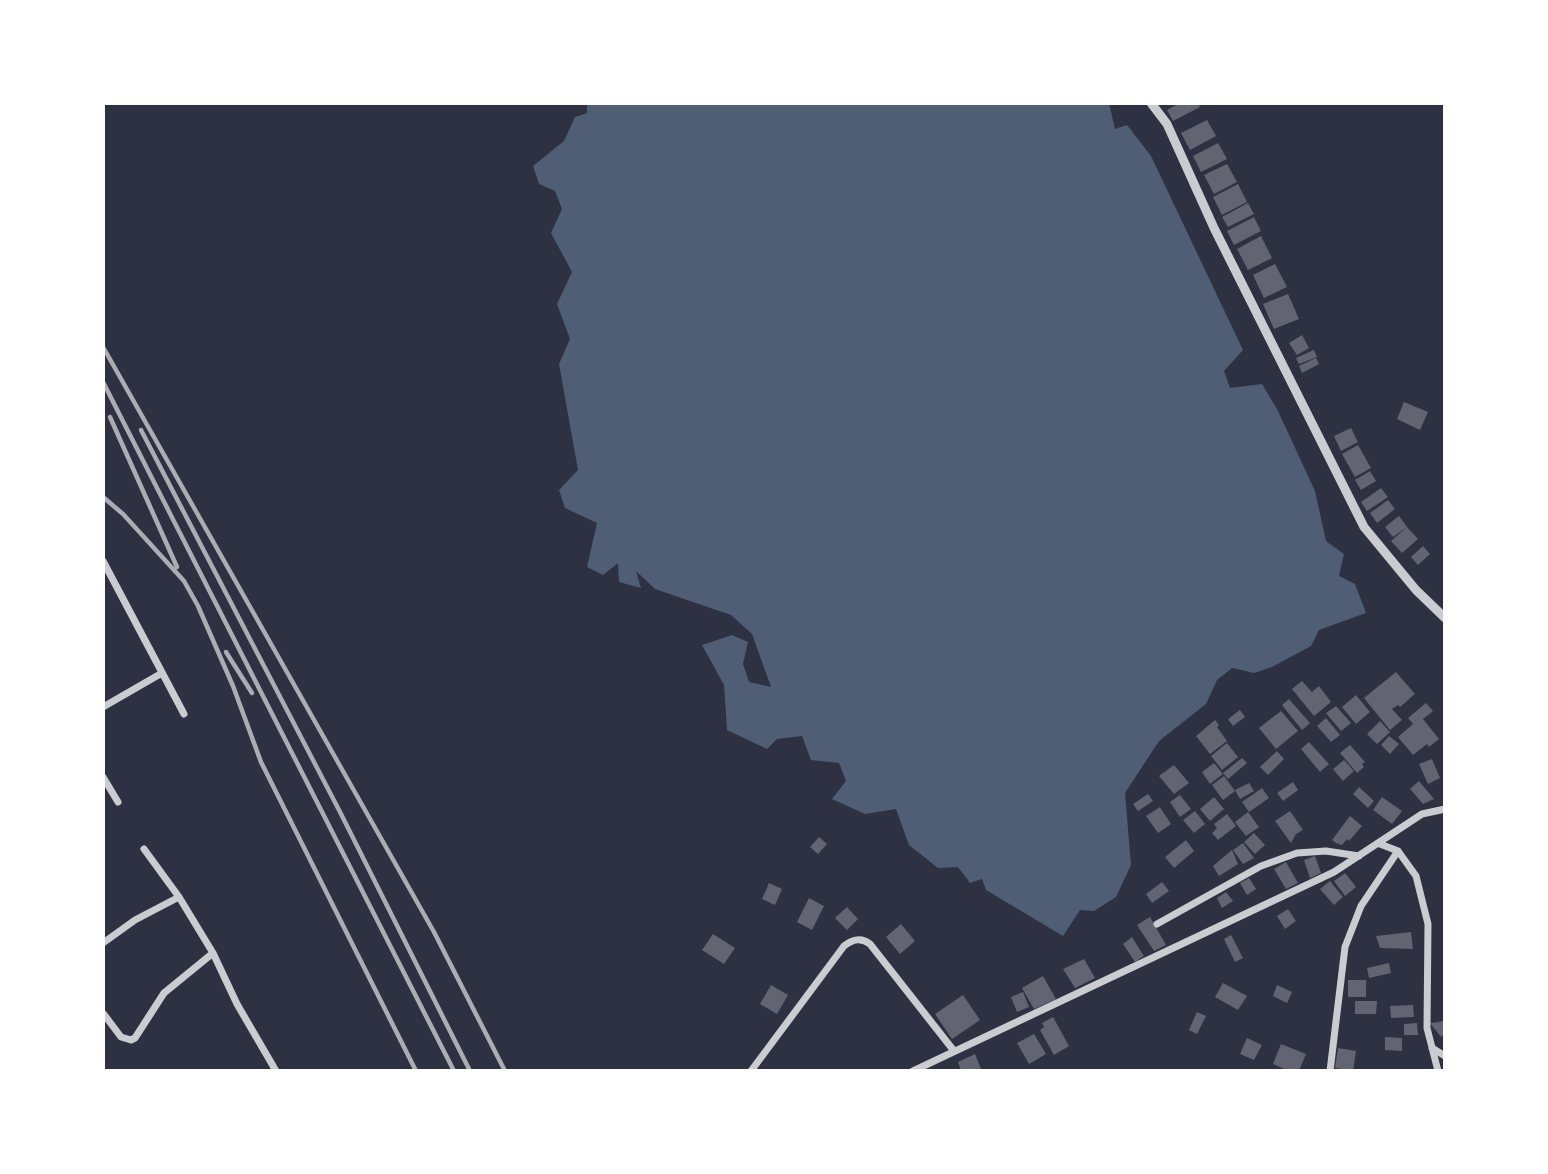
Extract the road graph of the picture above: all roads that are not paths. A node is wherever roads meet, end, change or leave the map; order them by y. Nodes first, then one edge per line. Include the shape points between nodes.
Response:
1 (1152, 103) edge
2 (103, 561) edge
3 (1445, 618) edge
4 (162, 673) junction
5 (103, 707) edge
6 (184, 715) dead end
7 (103, 777) edge
8 (118, 802) dead end
9 (1445, 809) edge
10 (1380, 844) junction
11 (144, 849) dead end
12 (1398, 851) junction
13 (1360, 856) junction
14 (178, 897) junction
15 (1157, 924) dead end
16 (103, 943) edge
17 (213, 953) junction
18 (103, 1013) edge
19 (1432, 1048) junction
20 (954, 1051) junction
21 (1445, 1056) edge
22 (276, 1071) edge
23 (751, 1071) edge
24 (913, 1071) edge
25 (1330, 1071) edge
26 (1438, 1071) edge

1 - 3 street via 1167,124 1364,527
2 - 4 street
4 - 5 street
4 - 6 street
7 - 8 street
9 - 10 street via 1422,814
10 - 12 street
10 - 13 street
11 - 14 street
12 - 19 street via 1416,876 1427,925 1427,1028
12 - 25 street via 1361,906 1345,947
13 - 15 street via 1297,853 1261,866
13 - 20 street
14 - 16 street
14 - 17 street
17 - 18 street via 164,993 135,1038 121,1037
17 - 22 street
19 - 21 street
19 - 26 street
20 - 23 street via 870,944 857,939 844,946
20 - 24 street

